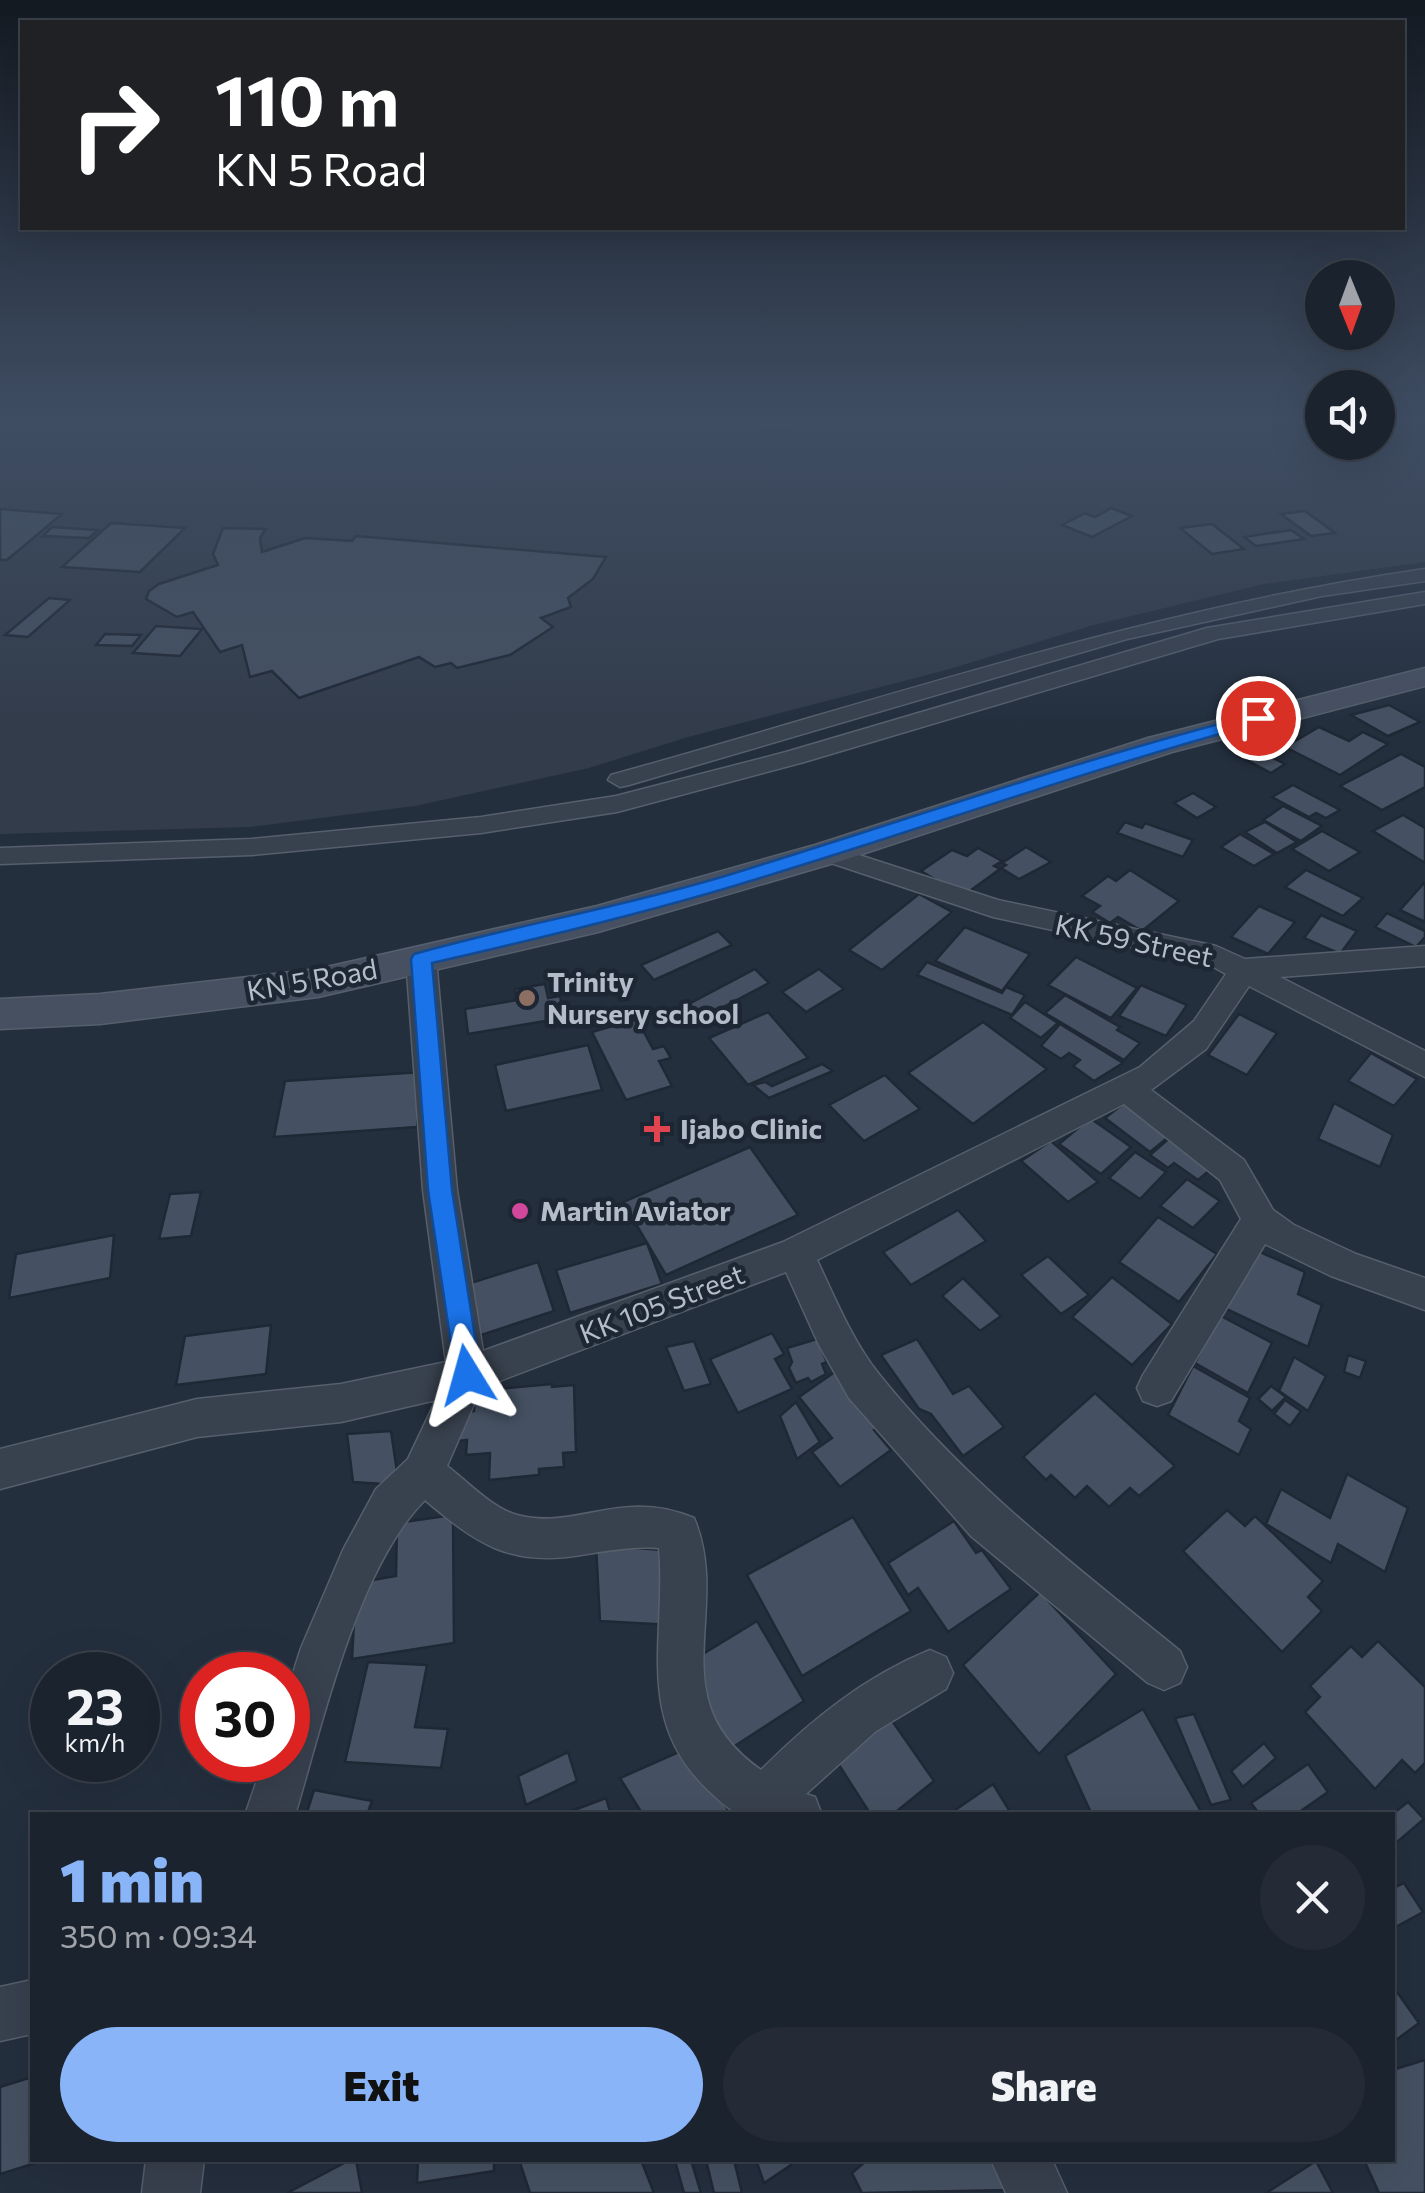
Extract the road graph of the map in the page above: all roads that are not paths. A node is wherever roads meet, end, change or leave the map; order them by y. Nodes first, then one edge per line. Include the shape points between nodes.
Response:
1 (1425, 575) edge
2 (1425, 598) edge
3 (1425, 677) edge
4 (357, 836) junction
5 (828, 852) junction
6 (0, 856) edge
7 (1425, 956) edge
8 (421, 959) junction
9 (1244, 969) junction
10 (0, 1014) edge
11 (1425, 1065) edge
12 (1127, 1089) junction
13 (1260, 1220) junction
14 (796, 1253) junction
15 (1425, 1294) edge
16 (467, 1375) junction
17 (1158, 1388) dead end
18 (0, 1469) edge
19 (423, 1473) junction
20 (1164, 1668) dead end
21 (930, 1673) dead end
22 (780, 1809) edge
23 (271, 1812) edge
24 (30, 2007) edge
25 (0, 2014) edge
26 (176, 2162) edge
27 (1021, 2162) edge
28 (172, 2193) edge
29 (1038, 2193) edge

1 - 4 street via 1208,612 646,773
2 - 4 street via 1215,633 617,804 481,826
3 - 5 main road, KN 5 Road via 1160,745
4 - 6 street via 252,847
5 - 8 main road, KN 5 Road via 598,918
5 - 9 street, KK 59 Street via 993,908 1169,944
7 - 9 street
8 - 10 main road, KN 5 Road via 301,986
8 - 16 street via 440,1190
9 - 11 street, KK 59 Street
9 - 12 street, KK 105 Street via 1216,1022 1186,1051
12 - 13 street via 1232,1170
12 - 14 street, KK 105 Street
13 - 15 street via 1344,1265
13 - 17 street
14 - 16 street, KK 105 Street
14 - 20 street via 832,1333 874,1397 986,1521
16 - 18 street, KK 105 Street via 341,1404 197,1418
16 - 19 street
19 - 22 street via 519,1537 656,1525 680,1532 684,1616 678,1675 690,1728 719,1772
19 - 23 street via 391,1504 358,1564
21 - 22 street via 833,1731
24 - 25 street
26 - 28 street
27 - 29 street

